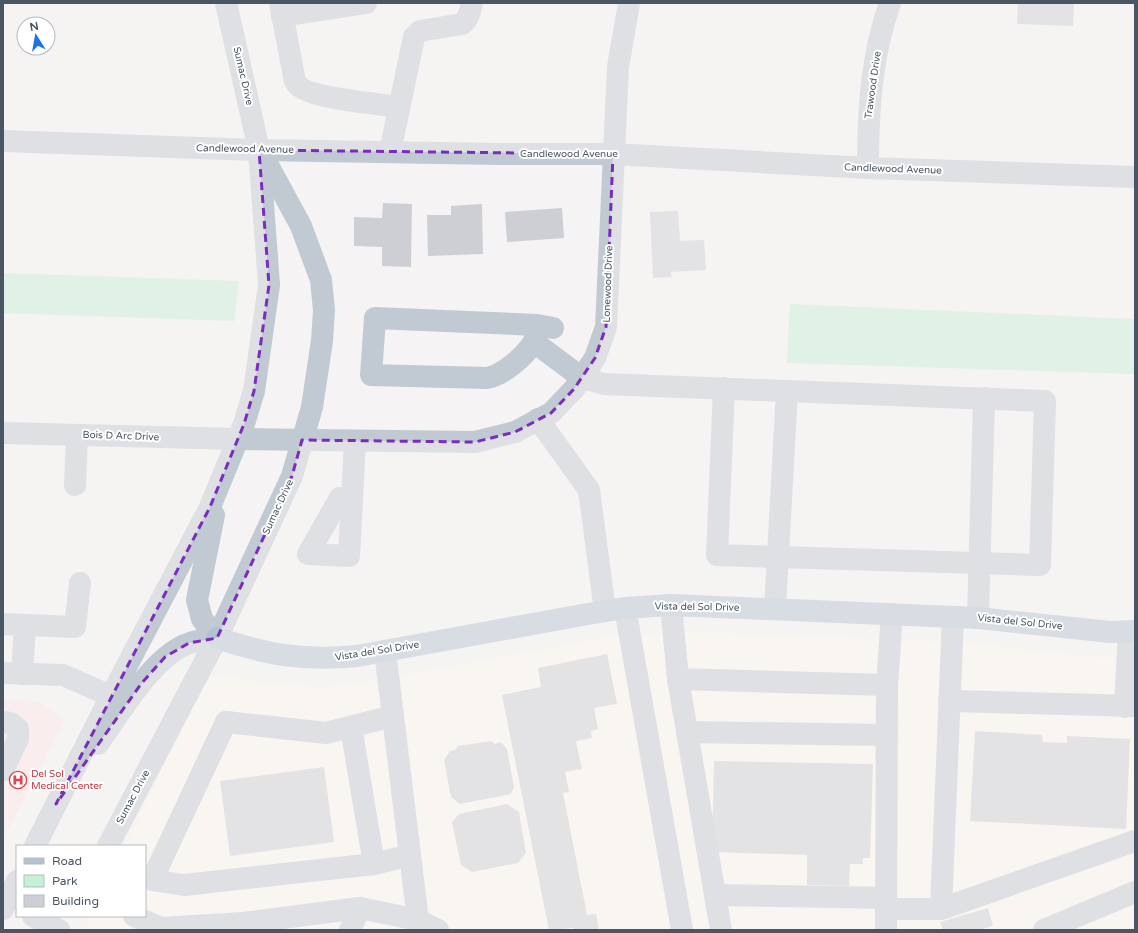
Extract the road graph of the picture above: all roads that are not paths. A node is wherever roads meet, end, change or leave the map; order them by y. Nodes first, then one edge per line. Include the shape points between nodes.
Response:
1 (226, 3) edge
2 (366, 3) edge
3 (472, 3) edge
4 (629, 3) edge
5 (890, 3) edge
6 (328, 6) edge
7 (281, 9) edge
8 (399, 107) junction
9 (3, 142) edge
10 (260, 150) junction
11 (390, 152) junction
12 (613, 154) junction
13 (868, 168) junction
14 (1135, 177) edge
15 (541, 332) junction
16 (582, 378) junction
17 (724, 388) junction
18 (787, 391) junction
19 (984, 398) junction
20 (538, 420) junction
21 (3, 432) edge
22 (77, 434) junction
23 (238, 439) junction
24 (302, 440) junction
25 (355, 441) junction
26 (222, 478) junction
27 (75, 485) dead end
28 (352, 498) dead end
29 (778, 557) junction
30 (980, 563) junction
31 (80, 583) dead end
32 (671, 605) junction
33 (775, 609) junction
34 (615, 610) junction
35 (892, 614) junction
36 (953, 617) junction
37 (978, 618) junction
38 (3, 624) edge
39 (24, 625) junction
40 (1132, 631) edge
41 (217, 638) junction
42 (385, 651) junction
43 (13, 673) edge
44 (678, 679) junction
45 (887, 685) junction
46 (111, 696) junction
47 (949, 701) junction
48 (1130, 706) edge
49 (393, 716) junction
50 (3, 722) edge
51 (352, 727) junction
52 (687, 732) junction
53 (887, 735) junction
54 (3, 770) edge
55 (56, 804) junction
56 (1135, 841) edge
57 (36, 845) edge
58 (109, 845) edge
59 (410, 855) junction
60 (374, 864) junction
61 (16, 883) edge
62 (1135, 892) edge
63 (715, 895) junction
64 (7, 904) edge
65 (360, 908) junction
66 (941, 909) junction
67 (886, 912) edge
68 (36, 917) edge
69 (70, 917) edge
70 (136, 917) edge
71 (418, 920) junction
72 (162, 929) edge
73 (59, 930) edge
74 (64, 930) edge
75 (350, 930) edge
76 (438, 930) edge
77 (682, 930) edge
78 (721, 930) edge
79 (1044, 930) edge

1 - 10 street, Sumac Drive
2 - 6 street
3 - 8 street via 466,21 462,24 420,32 414,37
4 - 12 street, Lonewood Drive via 618,67
5 - 13 street, Trawood Drive via 874,68 868,117
6 - 7 street
7 - 8 street via 297,85 309,92 331,97
8 - 11 street
9 - 10 street, Candlewood Avenue
10 - 11 street, Candlewood Avenue
10 - 23 street, Sumac Drive via 269,285 254,392
10 - 24 street, Sumac Drive via 301,226 321,280 324,310 322,341 312,407
11 - 12 street, Candlewood Avenue
12 - 13 street, Candlewood Avenue
12 - 16 street, Lonewood Drive via 606,327 595,358
13 - 14 street, Candlewood Avenue
15 - 15 street via 375,318 371,374 487,378 496,376 506,370
15 - 16 street
16 - 17 street via 604,384
16 - 20 street, Lonewood Drive via 551,413
17 - 18 street
17 - 29 street via 717,554
18 - 19 street
18 - 29 street
19 - 30 street
19 - 30 street via 1045,401 1040,565
20 - 25 street, Lonewood Drive via 515,432 475,442
20 - 34 street via 590,490
21 - 22 street, Bois D Arc Drive
22 - 23 street, Bois D Arc Drive
22 - 27 street
23 - 24 street, Bois D Arc Drive
23 - 26 street, Sumac Drive
24 - 25 street, Lonewood Drive
24 - 41 street, Sumac Drive via 292,476
25 - 28 street
26 - 41 street via 197,600 202,620
26 - 46 street, Sumac Drive via 210,508
29 - 30 street
29 - 33 street
30 - 37 street
31 - 39 street via 76,627
32 - 33 main road, Vista del Sol Drive
32 - 34 main road, Vista del Sol Drive
32 - 44 street
33 - 35 main road, Vista del Sol Drive
34 - 42 main road, Vista del Sol Drive
34 - 77 street
35 - 36 main road, Vista del Sol Drive
35 - 45 street
36 - 37 main road, Vista del Sol Drive
36 - 47 street
37 - 40 main road, Vista del Sol Drive via 1110,632
38 - 39 street
39 - 43 street
40 - 48 street
41 - 42 main road, Vista del Sol Drive via 266,653 302,658 339,658
41 - 55 street via 189,643 166,657 141,684
41 - 58 street, Sumac Drive
42 - 49 street
43 - 46 street via 63,675
44 - 45 street
44 - 52 street
45 - 53 street
46 - 55 street, Sumac Drive
47 - 48 street
47 - 66 street
49 - 51 street
49 - 59 street
50 - 54 street via 11,723 18,729 18,739
51 - 60 street
51 - 60 street via 326,733 226,722 152,880 184,885
52 - 53 street
52 - 63 street
53 - 67 street
55 - 57 street, Sumac Drive
56 - 66 street
59 - 60 street
59 - 71 street
61 - 64 street
62 - 79 street
63 - 67 street
63 - 78 street
65 - 71 street
65 - 72 street via 243,923
65 - 75 street
66 - 67 street
68 - 73 street
69 - 74 street
70 - 72 street
71 - 76 street

